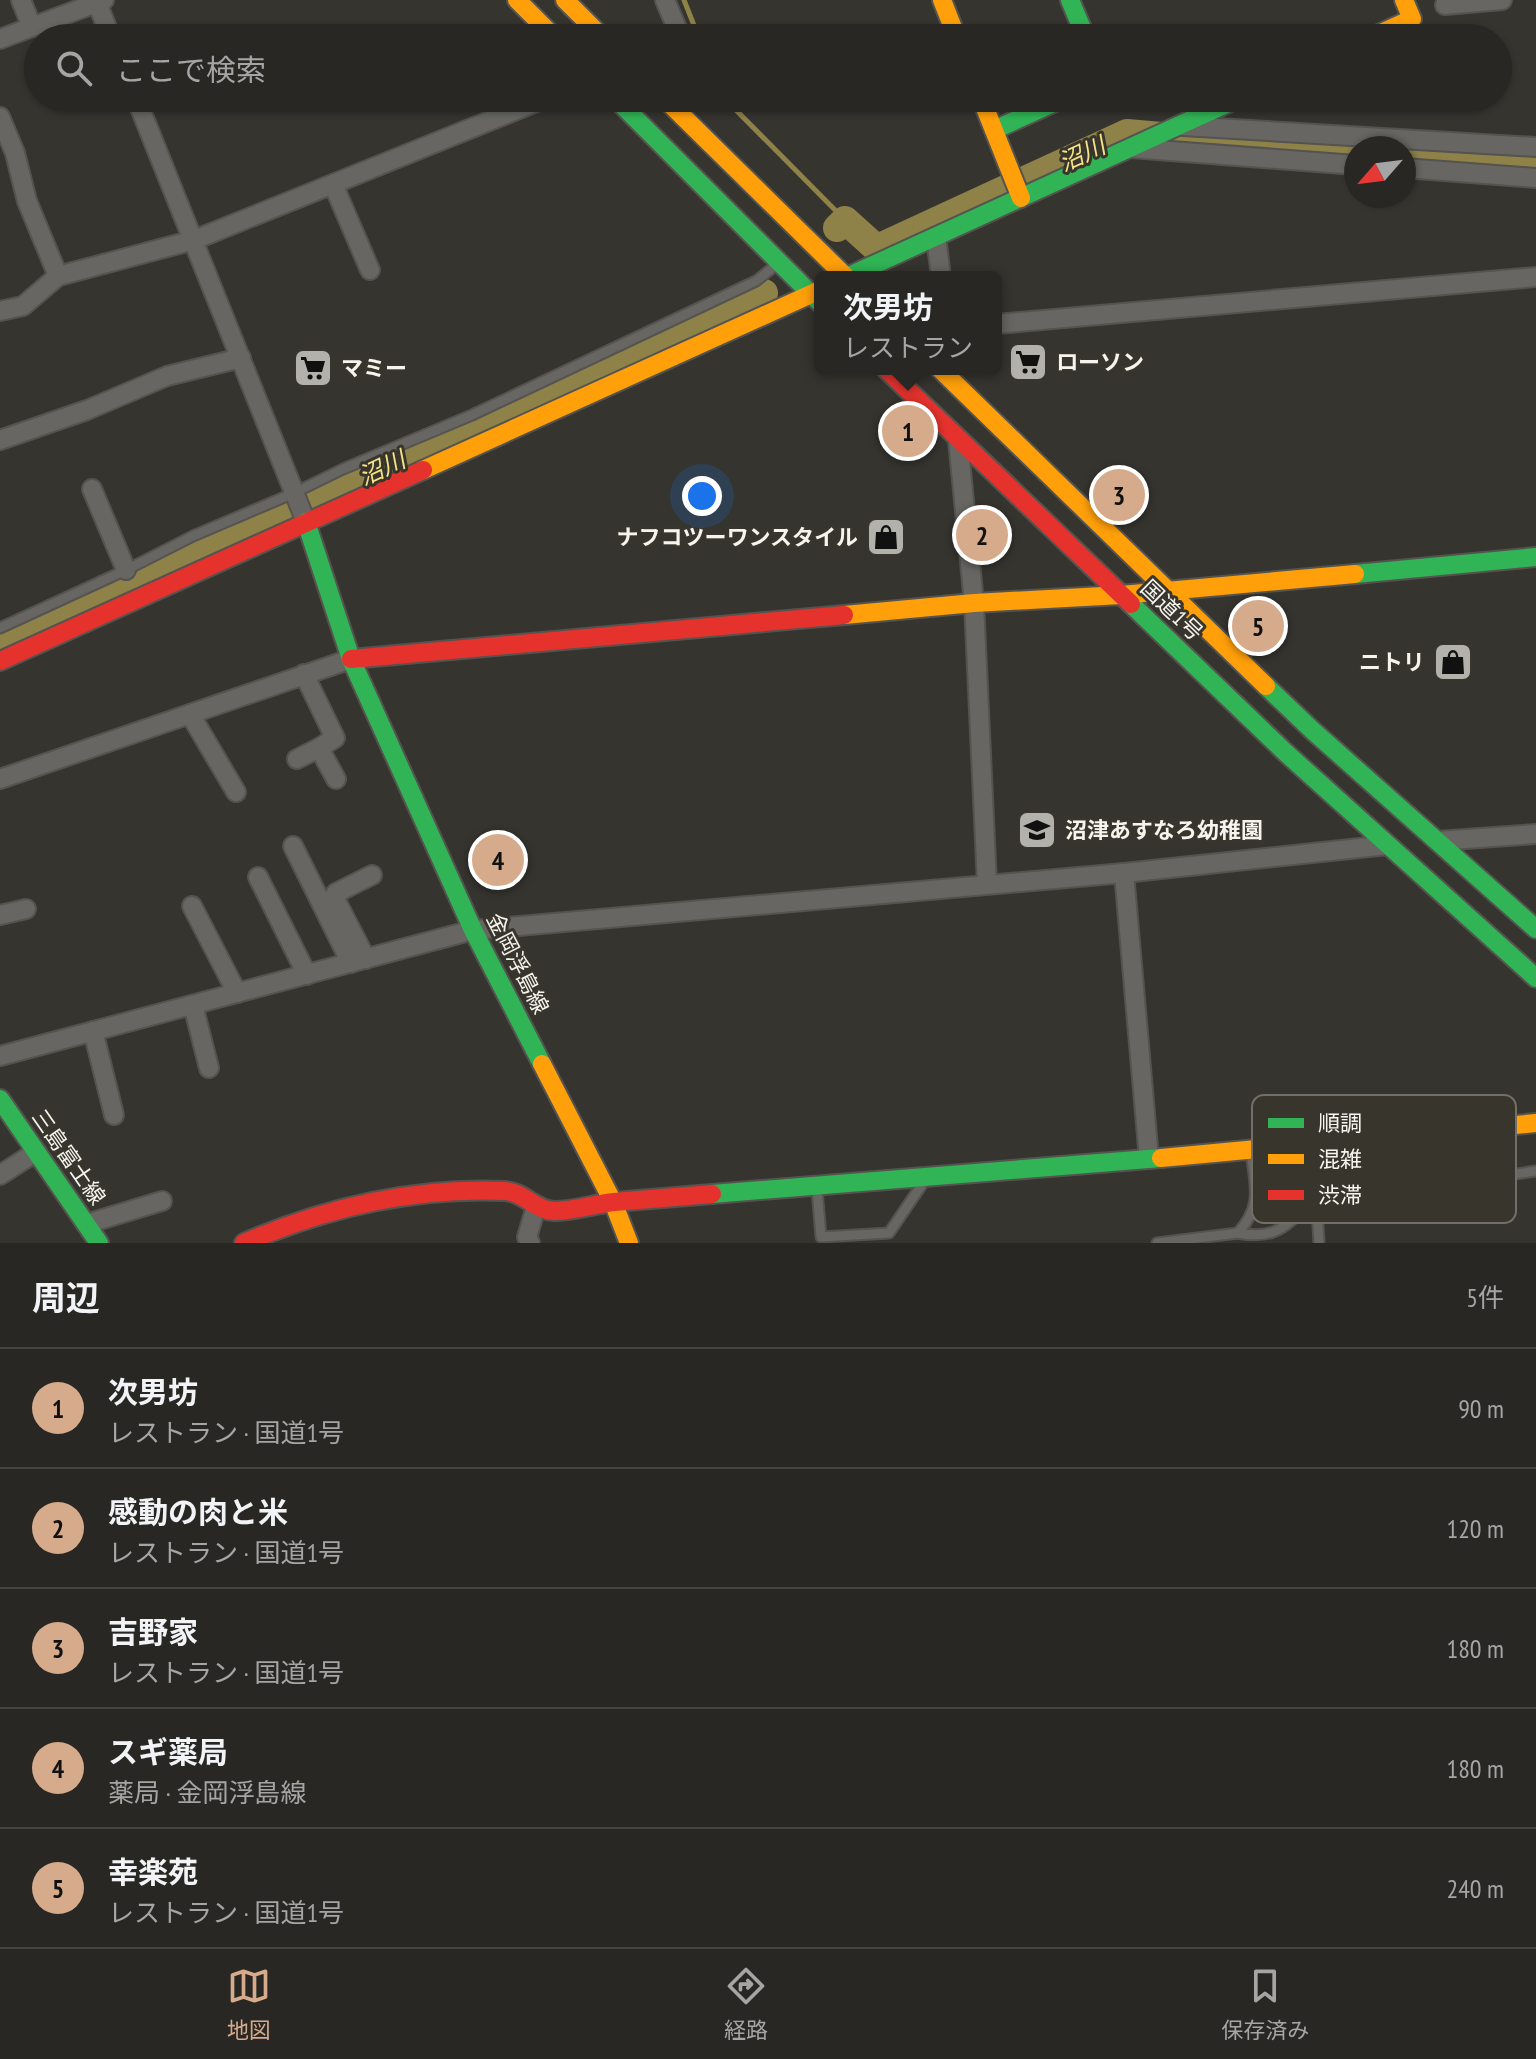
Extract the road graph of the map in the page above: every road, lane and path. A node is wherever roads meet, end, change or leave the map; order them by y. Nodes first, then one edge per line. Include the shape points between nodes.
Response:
1 (21, 0) edge
2 (517, 0) edge
3 (565, 0) edge
4 (665, 0) edge
5 (942, 0) edge
6 (1070, 0) edge
7 (1404, 0) edge
8 (1502, 0) edge
9 (99, 1) edge
10 (1451, 2) edge
11 (1412, 19) junction
12 (31, 24) edge
13 (40, 24) edge
14 (106, 24) edge
15 (541, 24) edge
16 (589, 24) edge
17 (675, 24) edge
18 (951, 24) edge
19 (1080, 24) edge
20 (1401, 24) edge
21 (24, 30) edge
22 (0, 39) edge
23 (142, 112) edge
24 (511, 112) edge
25 (629, 112) edge
26 (678, 112) edge
27 (987, 112) edge
28 (1033, 112) edge
29 (1209, 112) edge
30 (1, 121) edge
31 (1177, 127) junction
32 (994, 130) junction
33 (1134, 146) junction
34 (1536, 147) edge
35 (1344, 164) edge
36 (1416, 169) edge
37 (1536, 178) edge
38 (333, 184) junction
39 (1021, 198) junction
40 (936, 237) junction
41 (194, 240) junction
42 (779, 262) junction
43 (370, 270) dead end
44 (841, 271) edge
45 (860, 271) edge
46 (940, 271) edge
47 (58, 276) junction
48 (1536, 277) edge
49 (814, 292) edge
50 (814, 296) edge
51 (0, 311) edge
52 (1002, 323) edge
53 (241, 358) junction
54 (892, 375) edge
55 (946, 375) edge
56 (958, 438) junction
57 (0, 440) edge
58 (92, 489) dead end
59 (294, 493) junction
60 (306, 522) junction
61 (1536, 557) edge
62 (126, 570) junction
63 (1169, 591) junction
64 (1121, 595) junction
65 (974, 603) junction
66 (0, 628) edge
67 (351, 659) junction
68 (0, 661) edge
69 (304, 674) junction
70 (190, 714) junction
71 (319, 748) junction
72 (297, 759) dead end
73 (0, 779) edge
74 (336, 779) dead end
75 (236, 792) dead end
76 (1536, 834) edge
77 (1437, 841) junction
78 (1388, 845) junction
79 (293, 846) dead end
80 (1124, 873) junction
81 (372, 875) dead end
82 (258, 877) dead end
83 (987, 884) junction
84 (192, 906) dead end
85 (26, 909) dead end
86 (0, 915) edge
87 (1536, 929) edge
88 (473, 930) junction
89 (358, 961) junction
90 (307, 975) junction
91 (1536, 978) edge
92 (237, 993) junction
93 (193, 1005) junction
94 (93, 1031) junction
95 (0, 1056) edge
96 (209, 1068) dead end
97 (0, 1099) edge
98 (114, 1115) dead end
99 (1536, 1123) edge
100 (1516, 1125) edge
101 (1251, 1149) joint
102 (36, 1152) junction
103 (1149, 1159) junction
104 (1252, 1159) edge
105 (1536, 1171) edge
106 (1516, 1174) edge
107 (0, 1175) edge
108 (927, 1177) junction
109 (816, 1185) junction
110 (162, 1201) dead end
111 (613, 1202) junction
112 (536, 1207) junction
113 (1252, 1214) edge
114 (1291, 1223) edge
115 (1318, 1223) edge
116 (86, 1224) junction
117 (1238, 1233) junction
118 (99, 1243) edge
119 (244, 1243) edge
120 (530, 1243) edge
121 (629, 1243) edge
122 (1157, 1243) edge
123 (1319, 1243) edge

1 - 12 street
2 - 15 main road
3 - 16 main road
4 - 17 street
5 - 18 main road
6 - 19 main road
7 - 11 main road
8 - 10 street
9 - 13 street
9 - 14 street
10 - 11 street
11 - 20 main road
21 - 22 street
23 - 41 street
24 - 38 street
25 - 42 main road
26 - 44 main road
27 - 32 main road
28 - 32 main road
29 - 31 main road
30 - 47 street
31 - 33 main road
31 - 34 street
32 - 39 main road
33 - 35 street
33 - 39 main road
36 - 37 street
38 - 41 street
38 - 43 street
39 - 40 main road
40 - 45 main road
40 - 46 street
41 - 47 street
41 - 53 street
42 - 49 main road
42 - 59 lane via 756,281 617,348
47 - 51 street via 23,306
48 - 52 street
50 - 60 main road
53 - 57 street via 167,376
53 - 59 street
54 - 56 main road, 国道1号
55 - 63 main road, 国道1号
56 - 64 main road, 国道1号
56 - 65 street
58 - 62 street
59 - 60 street
59 - 62 lane
60 - 67 main road, 金岡浮島線
60 - 68 main road
61 - 63 main road
62 - 66 lane
63 - 64 main road
63 - 77 main road, 国道1号 via 1312,730
64 - 65 main road
64 - 78 main road, 国道1号
65 - 67 main road
65 - 83 street
67 - 69 street
67 - 88 main road, 金岡浮島線
69 - 70 street
69 - 71 street via 335,738
70 - 73 street
70 - 75 street
71 - 72 street
71 - 74 street
76 - 77 street
77 - 87 main road, 国道1号
78 - 80 street
78 - 91 main road, 国道1号
79 - 89 street
80 - 83 street
80 - 103 street
81 - 89 street via 334,897
82 - 90 street
83 - 88 street
84 - 92 street
85 - 86 street
88 - 89 street
88 - 111 main road, 金岡浮島線
89 - 90 street
90 - 92 street
92 - 93 street
93 - 94 street
93 - 96 street
94 - 95 street
94 - 98 street
97 - 102 main road, 三島富士線
99 - 100 main road
101 - 103 main road
101 - 104 lane
102 - 107 street
102 - 116 main road, 三島富士線
103 - 108 main road
105 - 106 lane
108 - 109 main road
108 - 109 lane via 889,1233 821,1237
109 - 111 main road
110 - 116 street
111 - 112 main road via 548,1211
111 - 121 main road, 金岡浮島線
112 - 119 main road via 512,1191 391,1197 297,1222
112 - 120 street
113 - 117 lane
114 - 117 lane via 1276,1233
115 - 123 lane
116 - 118 main road, 三島富士線
117 - 122 lane

